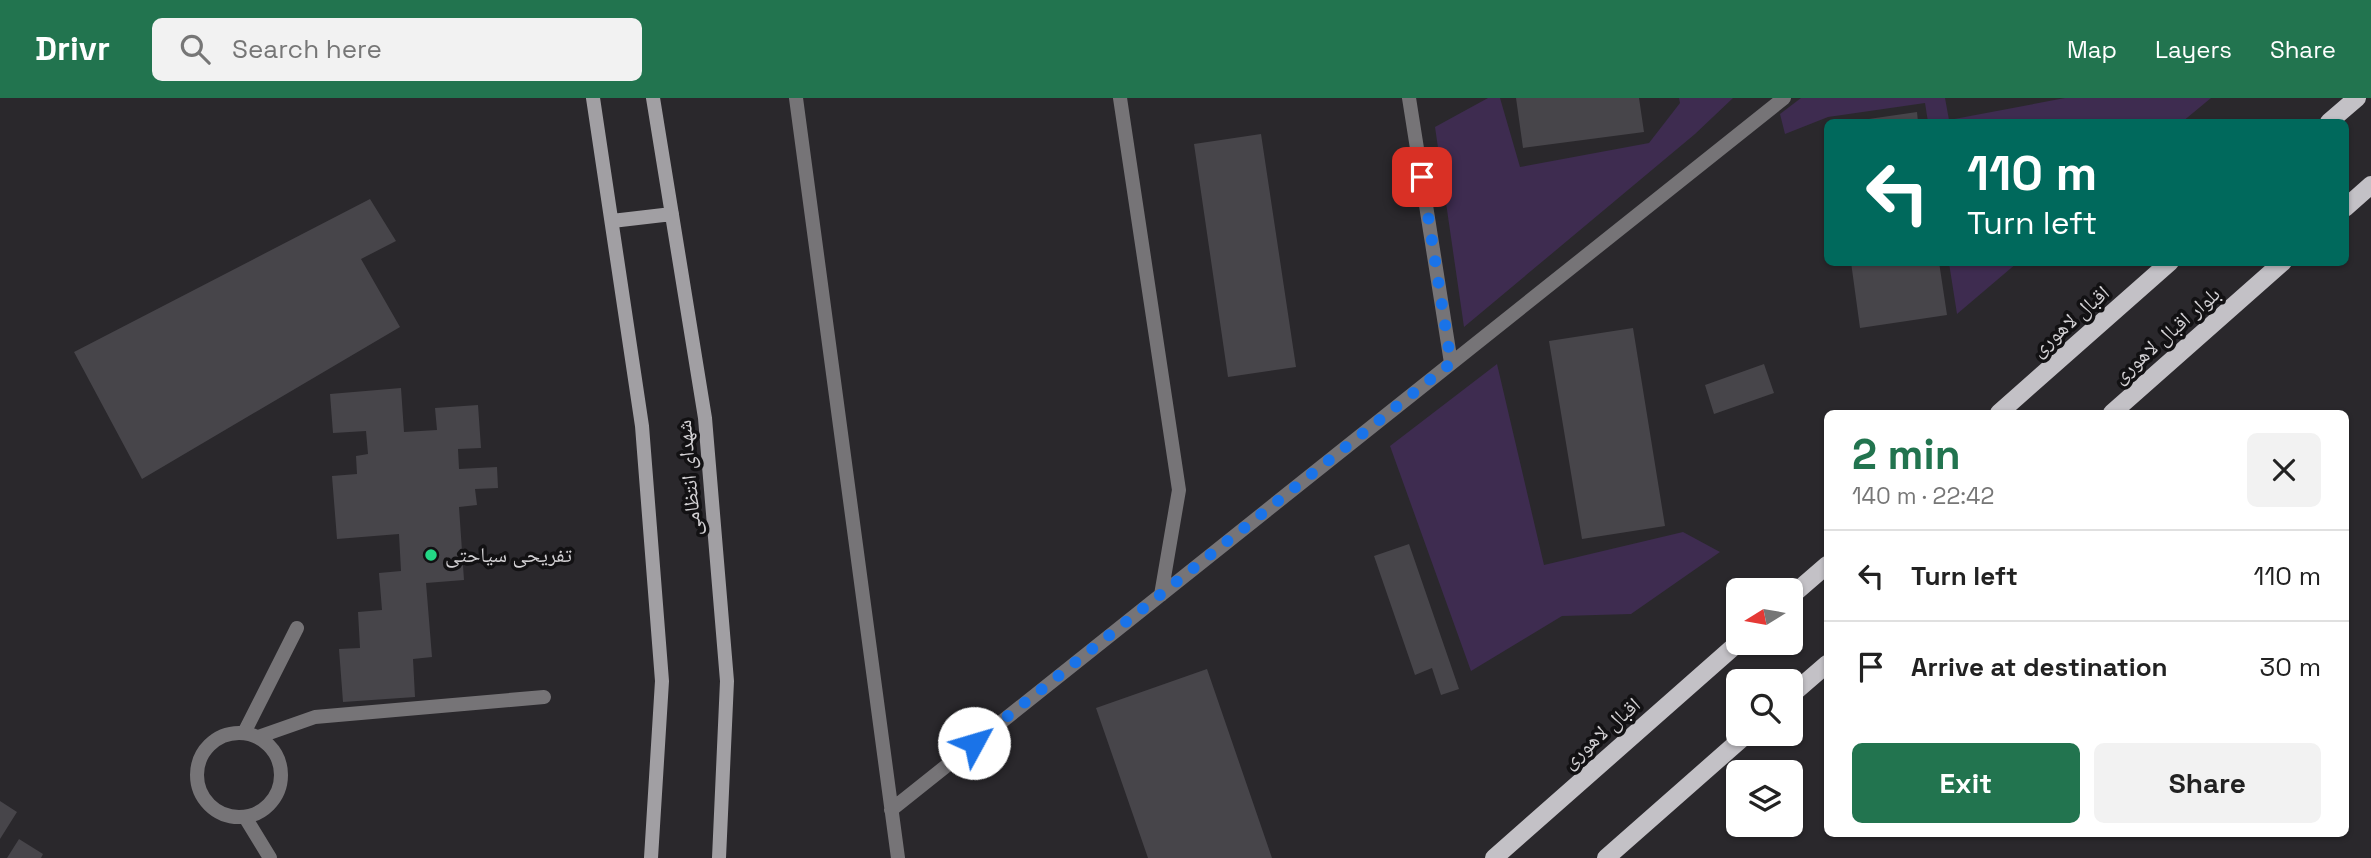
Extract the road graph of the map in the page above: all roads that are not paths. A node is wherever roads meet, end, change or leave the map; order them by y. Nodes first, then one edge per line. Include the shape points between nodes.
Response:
1 (593, 98) edge
2 (653, 98) edge
3 (796, 98) edge
4 (1120, 98) edge
5 (1409, 98) edge
6 (1784, 98) edge
7 (2357, 98) edge
8 (2332, 119) edge
9 (2371, 185) edge
10 (2349, 204) edge
11 (672, 214) junction
12 (612, 221) junction
13 (2165, 266) edge
14 (2278, 266) edge
15 (1451, 363) junction
16 (2002, 410) edge
17 (2115, 410) edge
18 (1824, 568) edge
19 (1803, 586) edge
20 (1161, 594) junction
21 (297, 628) dead end
22 (1726, 653) edge
23 (1824, 667) edge
24 (1803, 685) edge
25 (544, 697) dead end
26 (251, 735) junction
27 (1733, 746) edge
28 (891, 810) junction
29 (245, 817) junction
30 (270, 858) edge
31 (651, 858) edge
32 (719, 858) edge
33 (898, 858) edge
34 (1494, 858) edge
35 (1606, 858) edge

1 - 12 main road, شهدای انتظامی
2 - 11 main road, شهدای انتظامی
3 - 28 lane
4 - 20 lane via 1179,490
5 - 15 lane
6 - 15 lane
7 - 8 main road
9 - 10 main road
11 - 12 main road
11 - 32 main road, شهدای انتظامی via 705,418 727,681
12 - 31 main road, شهدای انتظامی via 642,426 663,681
13 - 16 main road, اقبال لاهوری
14 - 17 main road, بلوار اقبال لاهوری
15 - 20 lane
18 - 19 main road
20 - 28 lane
21 - 26 lane
22 - 34 main road, اقبال لاهوری
23 - 24 main road
25 - 26 lane via 315,717
26 - 29 lane via 277,756 281,782 269,806
26 - 29 lane via 217,739 206,749 197,776 208,803 219,812
27 - 35 main road
28 - 33 lane
29 - 30 lane

